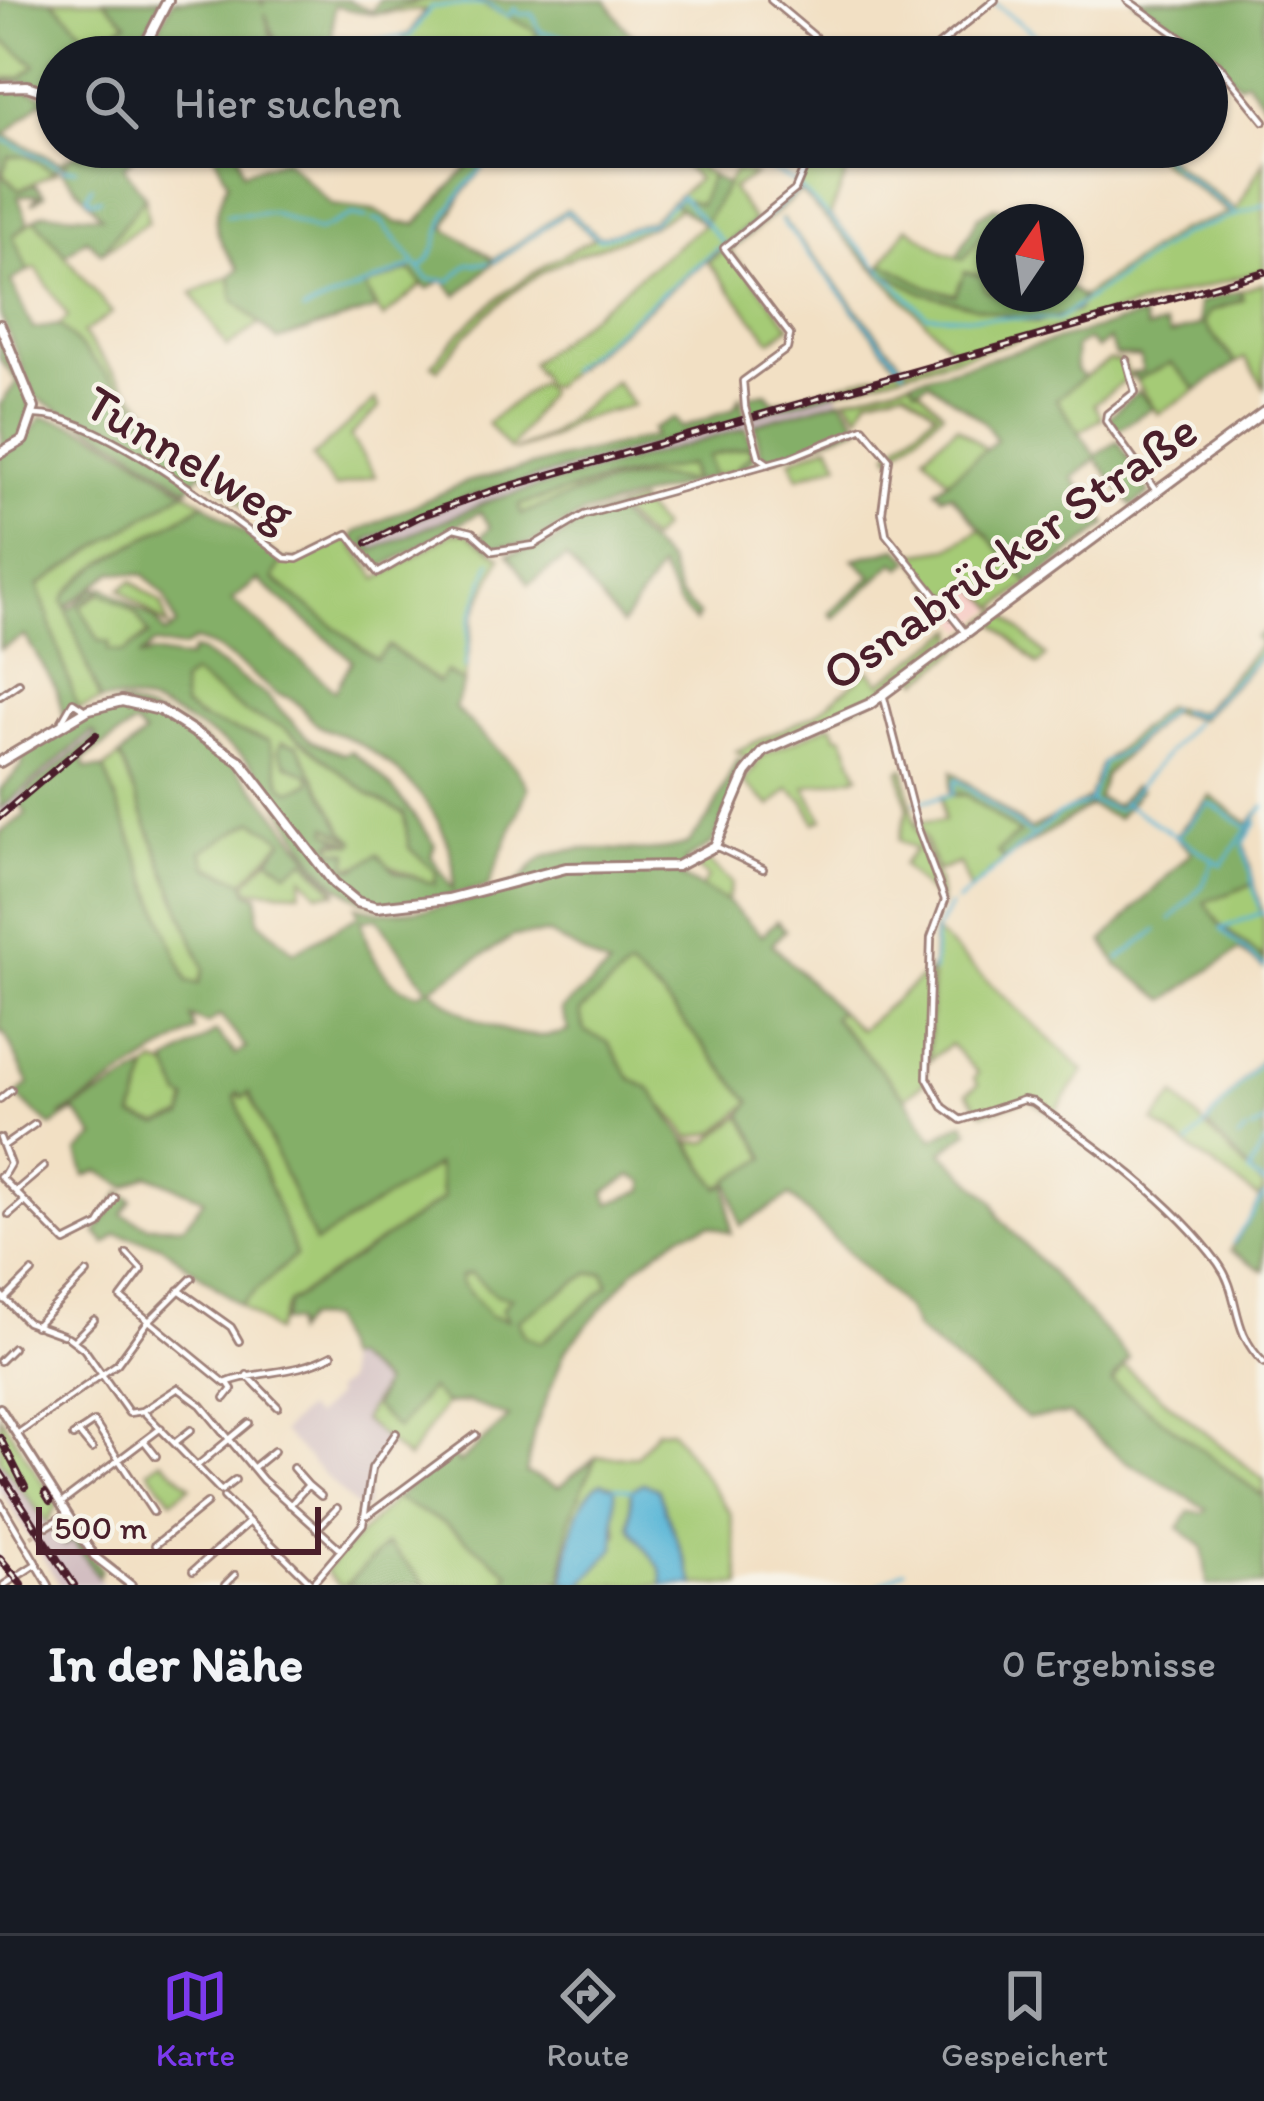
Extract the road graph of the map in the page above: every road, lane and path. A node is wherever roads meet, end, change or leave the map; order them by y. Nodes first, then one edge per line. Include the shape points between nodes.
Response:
1 (168, 0) edge
2 (771, 0) edge
3 (995, 0) edge
4 (1127, 0) edge
5 (150, 36) edge
6 (809, 36) edge
7 (950, 36) edge
8 (1178, 36) edge
9 (1228, 77) edge
10 (0, 87) edge
11 (36, 88) edge
12 (1264, 121) edge
13 (805, 168) edge
14 (0, 325) edge
15 (1126, 360) dead end
16 (1264, 412) edge
17 (34, 415) junction
18 (0, 453) edge
19 (759, 457) junction
20 (769, 464) junction
21 (752, 468) junction
22 (1156, 492) junction
23 (965, 634) junction
24 (19, 683) dead end
25 (883, 694) junction
26 (0, 696) edge
27 (0, 760) edge
28 (715, 846) junction
29 (763, 869) dead end
30 (11, 1090) dead end
31 (0, 1099) edge
32 (35, 1124) dead end
33 (0, 1138) edge
34 (5, 1145) junction
35 (44, 1167) dead end
36 (0, 1177) edge
37 (15, 1192) junction
38 (115, 1198) dead end
39 (24, 1202) junction
40 (9, 1216) dead end
41 (127, 1254) dead end
42 (32, 1272) dead end
43 (87, 1274) dead end
44 (193, 1278) dead end
45 (179, 1290) junction
46 (2, 1297) edge
47 (94, 1320) dead end
48 (147, 1323) junction
49 (35, 1326) junction
50 (69, 1337) junction
51 (239, 1341) dead end
52 (13, 1348) dead end
53 (332, 1355) dead end
54 (0, 1361) edge
55 (1264, 1363) edge
56 (247, 1375) junction
57 (102, 1377) junction
58 (228, 1383) junction
59 (225, 1397) dead end
60 (278, 1407) dead end
61 (0, 1408) edge
62 (143, 1412) junction
63 (249, 1423) dead end
64 (161, 1429) junction
65 (191, 1430) dead end
66 (396, 1433) dead end
67 (17, 1434) junction
68 (476, 1435) dead end
69 (143, 1440) junction
70 (175, 1442) junction
71 (229, 1442) junction
72 (92, 1449) dead end
73 (274, 1451) dead end
74 (156, 1456) dead end
75 (120, 1458) junction
76 (197, 1466) junction
77 (253, 1468) junction
78 (293, 1468) dead end
79 (235, 1480) dead end
80 (308, 1485) junction
81 (196, 1494) dead end
82 (222, 1494) junction
83 (321, 1496) dead end
84 (0, 1502) edge
85 (60, 1504) junction
86 (290, 1505) junction
87 (337, 1508) dead end
88 (153, 1512) dead end
89 (67, 1514) junction
90 (368, 1515) junction
91 (249, 1522) junction
92 (49, 1526) tunnel mouth
93 (317, 1529) junction
94 (155, 1545) dead end
95 (340, 1549) junction
96 (36, 1564) junction
97 (193, 1571) dead end
98 (235, 1575) dead end
99 (311, 1584) edge
100 (4, 1585) edge
101 (49, 1585) edge
102 (131, 1585) edge
103 (225, 1585) edge

1 - 5 main road
2 - 6 street
3 - 7 street
4 - 8 street
9 - 12 street
10 - 11 main road
13 - 19 street, bridge via 795,190 724,248 790,335 788,349 743,381
14 - 17 main road
15 - 22 street via 1135,392 1106,421
16 - 22 main road, Osnabrücker Straße
17 - 18 main road via 23,440
17 - 21 street, Tunnelweg via 71,421 118,445 285,558 348,535 378,573 455,528 506,551 550,539 584,515
19 - 20 street
19 - 21 street
20 - 21 street
20 - 23 street via 857,428 874,435 890,464 886,534
22 - 23 main road, Osnabrücker Straße
23 - 25 main road, Osnabrücker Straße
24 - 26 street
25 - 28 main road, Osnabrücker Straße via 756,758
25 - 55 street via 945,900 932,938 928,1086 961,1120 1034,1102 1135,1182 1218,1263 1241,1335
27 - 28 main road via 85,710 122,701 149,706 232,754 319,866 365,905 418,905 566,868 676,866
28 - 29 street
30 - 31 street
32 - 34 street
33 - 34 street
34 - 36 street via 10,1168
35 - 37 street
36 - 37 street
37 - 39 street
38 - 39 street via 99,1225 65,1242
39 - 40 street
41 - 48 street via 142,1270 120,1296
42 - 46 street
43 - 49 street
44 - 45 street
45 - 48 street
45 - 51 street
46 - 49 street
47 - 50 street
48 - 57 street
48 - 58 street
49 - 50 street
50 - 57 street
52 - 54 street
53 - 56 street via 303,1370
56 - 58 street
56 - 60 street
57 - 62 street via 127,1416
57 - 67 street
58 - 59 street
61 - 67 street
62 - 64 street
62 - 71 street via 178,1388
63 - 71 street
64 - 69 street
64 - 70 street
65 - 70 street
66 - 90 street via 372,1468
67 - 85 street
68 - 90 street
69 - 74 street
69 - 75 street
70 - 76 street
71 - 76 street
71 - 77 street
72 - 75 street via 75,1434 94,1422
73 - 77 street
75 - 85 street
75 - 88 street
76 - 82 street
77 - 86 street
78 - 80 street
79 - 82 street
80 - 83 street
80 - 86 street
81 - 94 street via 206,1504
82 - 91 street
84 - 96 street
85 - 89 street
86 - 93 street
87 - 93 street
89 - 92 street
89 - 102 street via 97,1560
90 - 95 street
91 - 97 street
91 - 99 street
93 - 95 street
95 - 99 street
96 - 100 street
96 - 101 street
98 - 103 street

